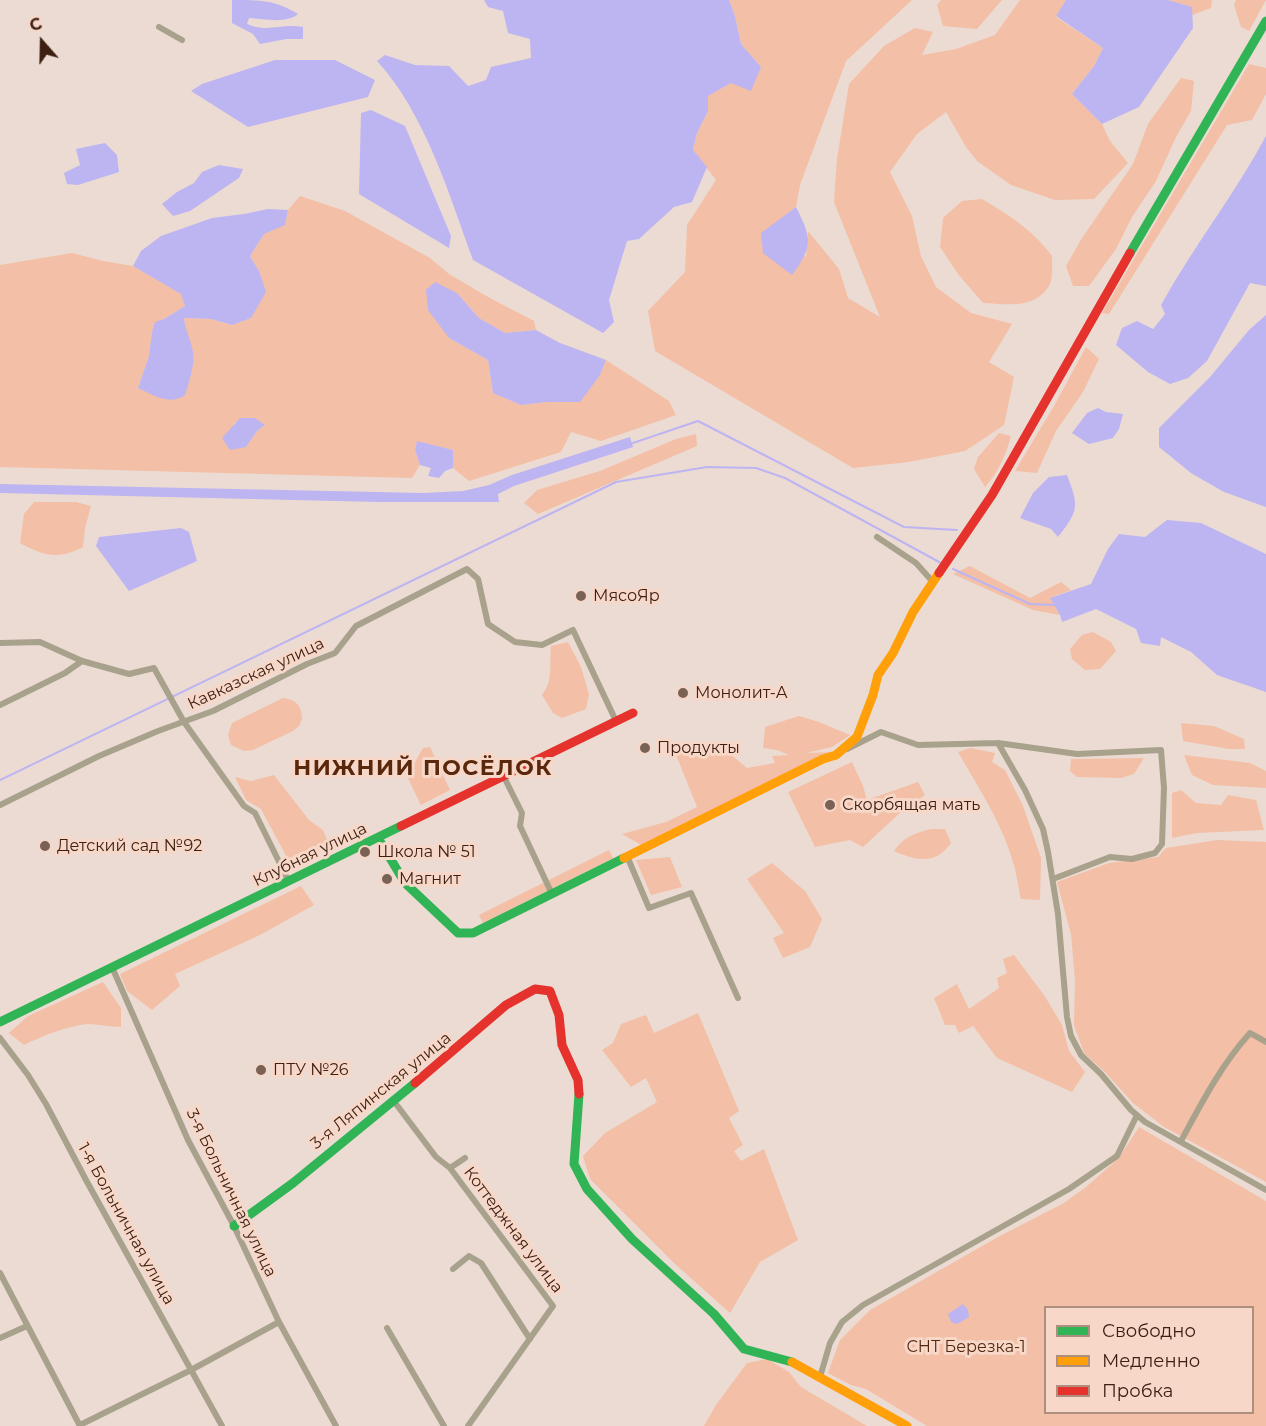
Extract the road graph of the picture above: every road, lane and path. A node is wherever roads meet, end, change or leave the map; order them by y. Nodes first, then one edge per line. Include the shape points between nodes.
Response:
1 (1266, 21) edge
2 (159, 27) dead end
3 (182, 40) dead end
4 (876, 537) dead end
5 (933, 582) junction
6 (0, 643) edge
7 (82, 661) junction
8 (0, 705) edge
9 (633, 713) dead end
10 (616, 721) junction
11 (184, 722) junction
12 (998, 742) junction
13 (836, 755) junction
14 (504, 777) junction
15 (0, 805) edge
16 (378, 838) junction
17 (627, 856) junction
18 (1053, 879) junction
19 (289, 882) junction
20 (552, 894) junction
21 (112, 968) junction
22 (738, 998) dead end
23 (0, 1022) edge
24 (0, 1038) edge
25 (1266, 1042) edge
26 (393, 1100) junction
27 (1137, 1115) junction
28 (1181, 1141) junction
29 (465, 1158) dead end
30 (450, 1168) junction
31 (1266, 1190) edge
32 (234, 1226) junction
33 (453, 1269) dead end
34 (0, 1273) edge
35 (279, 1322) junction
36 (27, 1326) junction
37 (387, 1328) dead end
38 (0, 1338) edge
39 (530, 1339) junction
40 (191, 1370) junction
41 (820, 1377) junction
42 (80, 1426) edge
43 (222, 1426) edge
44 (336, 1426) edge
45 (444, 1426) edge
46 (468, 1426) edge
47 (907, 1426) edge

1 - 5 street via 992,495
2 - 3 street
4 - 5 street via 916,563
5 - 13 street via 878,675 857,737
6 - 7 street via 40,642
7 - 8 street
7 - 11 street via 129,674 154,668
9 - 10 street, Клубная улица
10 - 11 street, Кавказская улица via 573,630 542,645 515,642 488,624 478,579 467,569 356,626 335,654
10 - 14 street, Клубная улица
11 - 15 street, Кавказская улица via 99,756
11 - 19 street via 244,806 255,813
12 - 13 street via 918,745 881,732
12 - 18 street via 1043,829
12 - 18 street via 1077,754 1161,750 1162,844 1155,853 1132,859 1110,857
13 - 17 street
14 - 16 street, Клубная улица
14 - 20 street via 522,813 520,826
16 - 19 street, Клубная улица
16 - 20 street via 405,883 458,933 474,933
17 - 20 street
17 - 22 street via 649,908 691,893
18 - 27 street via 1071,1036 1081,1055
19 - 21 street, Клубная улица
21 - 23 street, Клубная улица
21 - 32 street, 3-я Больничная улица via 188,1140
24 - 40 street, 1-я Больничная улица via 46,1104
25 - 28 street via 1250,1034 1243,1042 1203,1099
26 - 30 street via 436,1157
26 - 32 street, 3-я Ляпинская улица
26 - 41 street, 3-я Ляпинская улица via 506,1005 535,988 550,991 559,1015 562,1045 578,1080 574,1164 586,1189 632,1239 714,1314 744,1349 793,1362
27 - 28 street
27 - 41 street via 1117,1156 1088,1177 863,1305 842,1322 830,1343
28 - 31 street
29 - 30 street
30 - 39 street, Коттеджная улица via 553,1306
32 - 35 street, 3-я Больничная улица
33 - 39 street via 469,1256 480,1263
34 - 36 street
35 - 40 street
35 - 44 street, 3-я Больничная улица
36 - 38 street
36 - 42 street
37 - 45 street
39 - 46 street, Коттеджная улица
40 - 42 street
40 - 43 street, 1-я Больничная улица
41 - 47 street

